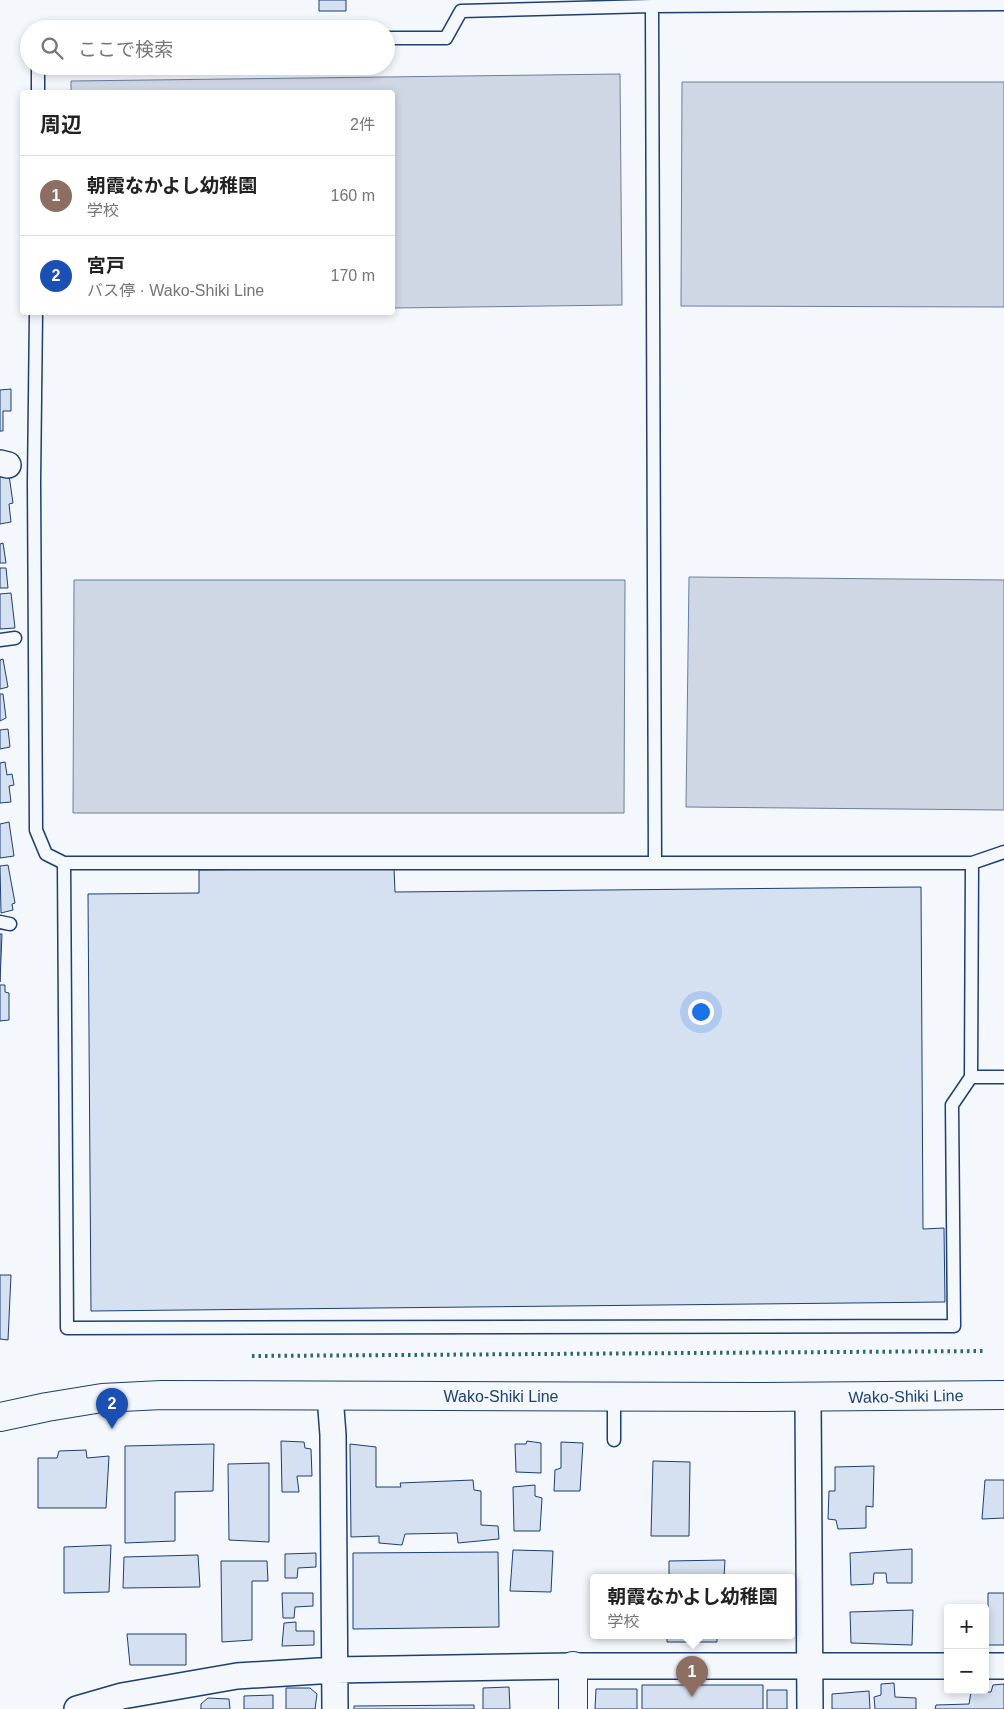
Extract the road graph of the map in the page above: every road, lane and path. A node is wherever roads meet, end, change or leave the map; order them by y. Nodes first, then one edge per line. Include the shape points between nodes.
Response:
1 (1004, 4) edge
2 (652, 6) junction
3 (395, 38) edge
4 (38, 75) edge
5 (38, 90) edge
6 (36, 315) edge
7 (14, 638) dead end
8 (0, 640) edge
9 (1004, 852) edge
10 (64, 863) junction
11 (655, 863) junction
12 (972, 863) junction
13 (970, 1076) junction
14 (1004, 1077) edge
15 (1004, 1395) edge
16 (330, 1396) junction
17 (614, 1396) junction
18 (808, 1397) junction
19 (0, 1417) edge
20 (614, 1440) dead end
21 (573, 1666) junction
22 (810, 1666) junction
23 (944, 1666) edge
24 (989, 1666) edge
25 (1004, 1666) edge
26 (335, 1670) junction
27 (77, 1709) edge
28 (336, 1709) edge
29 (573, 1709) edge
30 (810, 1709) edge

1 - 2 lane
2 - 3 lane via 461,11 446,38
2 - 11 lane
4 - 5 lane
6 - 10 lane via 36,830 46,854
7 - 8 lane
9 - 12 lane
10 - 11 lane
10 - 13 lane via 67,1328 954,1326 952,1105
11 - 12 lane
12 - 13 lane
13 - 14 lane
15 - 18 main road, Wako-Shiki Line
16 - 17 main road, Wako-Shiki Line
16 - 19 main road, Wako-Shiki Line via 102,1398
16 - 26 street
17 - 18 main road, Wako-Shiki Line
17 - 20 lane
18 - 22 street
21 - 22 street
21 - 26 street
21 - 29 main road
22 - 23 street
22 - 30 street
24 - 25 street
26 - 27 street via 237,1676 122,1696
26 - 28 street

